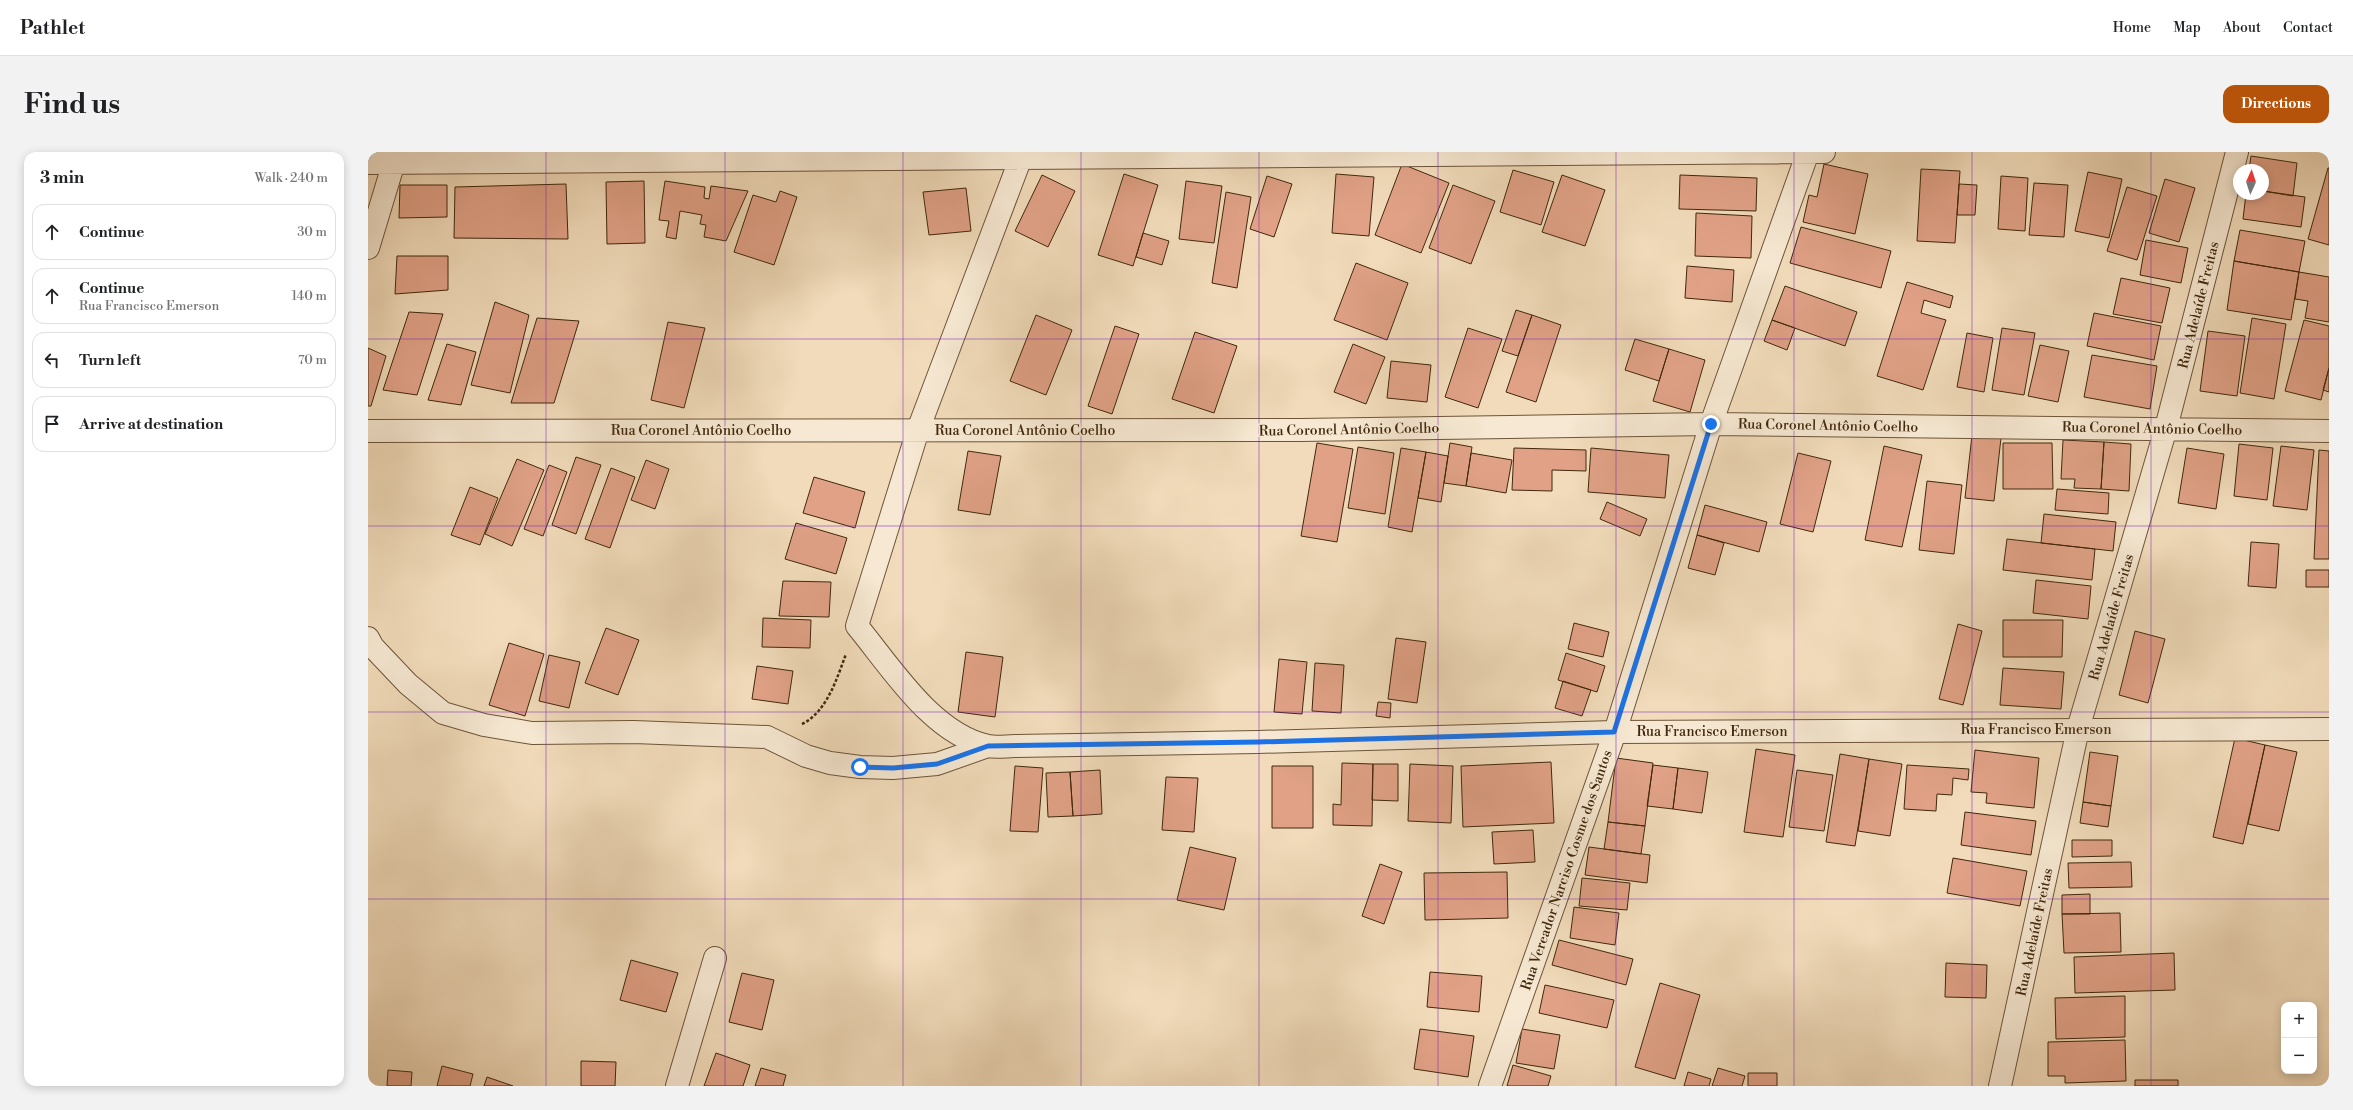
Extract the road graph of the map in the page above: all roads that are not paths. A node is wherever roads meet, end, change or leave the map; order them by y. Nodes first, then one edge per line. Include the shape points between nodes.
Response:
1 (1808, 152) edge
2 (1824, 152) edge
3 (2237, 152) edge
4 (1022, 155) edge
5 (396, 157) edge
6 (368, 162) edge
7 (368, 248) edge
8 (1711, 424) junction
9 (2166, 428) junction
10 (918, 430) junction
11 (368, 431) edge
12 (2329, 431) edge
13 (368, 638) edge
14 (2078, 729) junction
15 (2329, 729) edge
16 (1614, 732) junction
17 (988, 746) junction
18 (715, 958) dead end
19 (676, 1086) edge
20 (1490, 1086) edge
21 (2000, 1086) edge

1 - 2 street
1 - 4 street
1 - 8 street, Rua Vereador Narciso Cosme dos Santos
3 - 9 street, Rua Adelaíde Freitas
4 - 5 street
4 - 10 street
5 - 6 street
5 - 7 street
8 - 9 street, Rua Coronel Antônio Coelho
8 - 10 street, Rua Coronel Antônio Coelho via 1300,430
8 - 16 street, Rua Vereador Narciso Cosme dos Santos
9 - 12 street, Rua Coronel Antônio Coelho
9 - 14 street, Rua Adelaíde Freitas
10 - 11 street, Rua Coronel Antônio Coelho
10 - 17 street, Rua Francisco Emerson via 857,626 927,711 965,737
13 - 17 street via 373,647 408,684 443,713 484,725 532,733 634,732 767,737 806,756 830,763 860,767 893,768 937,764
14 - 15 street, Rua Francisco Emerson
14 - 16 street, Rua Francisco Emerson
14 - 21 street, Rua Adelaíde Freitas
16 - 17 street, Rua Francisco Emerson via 1258,742
16 - 20 street, Rua Vereador Narciso Cosme dos Santos
18 - 19 street

